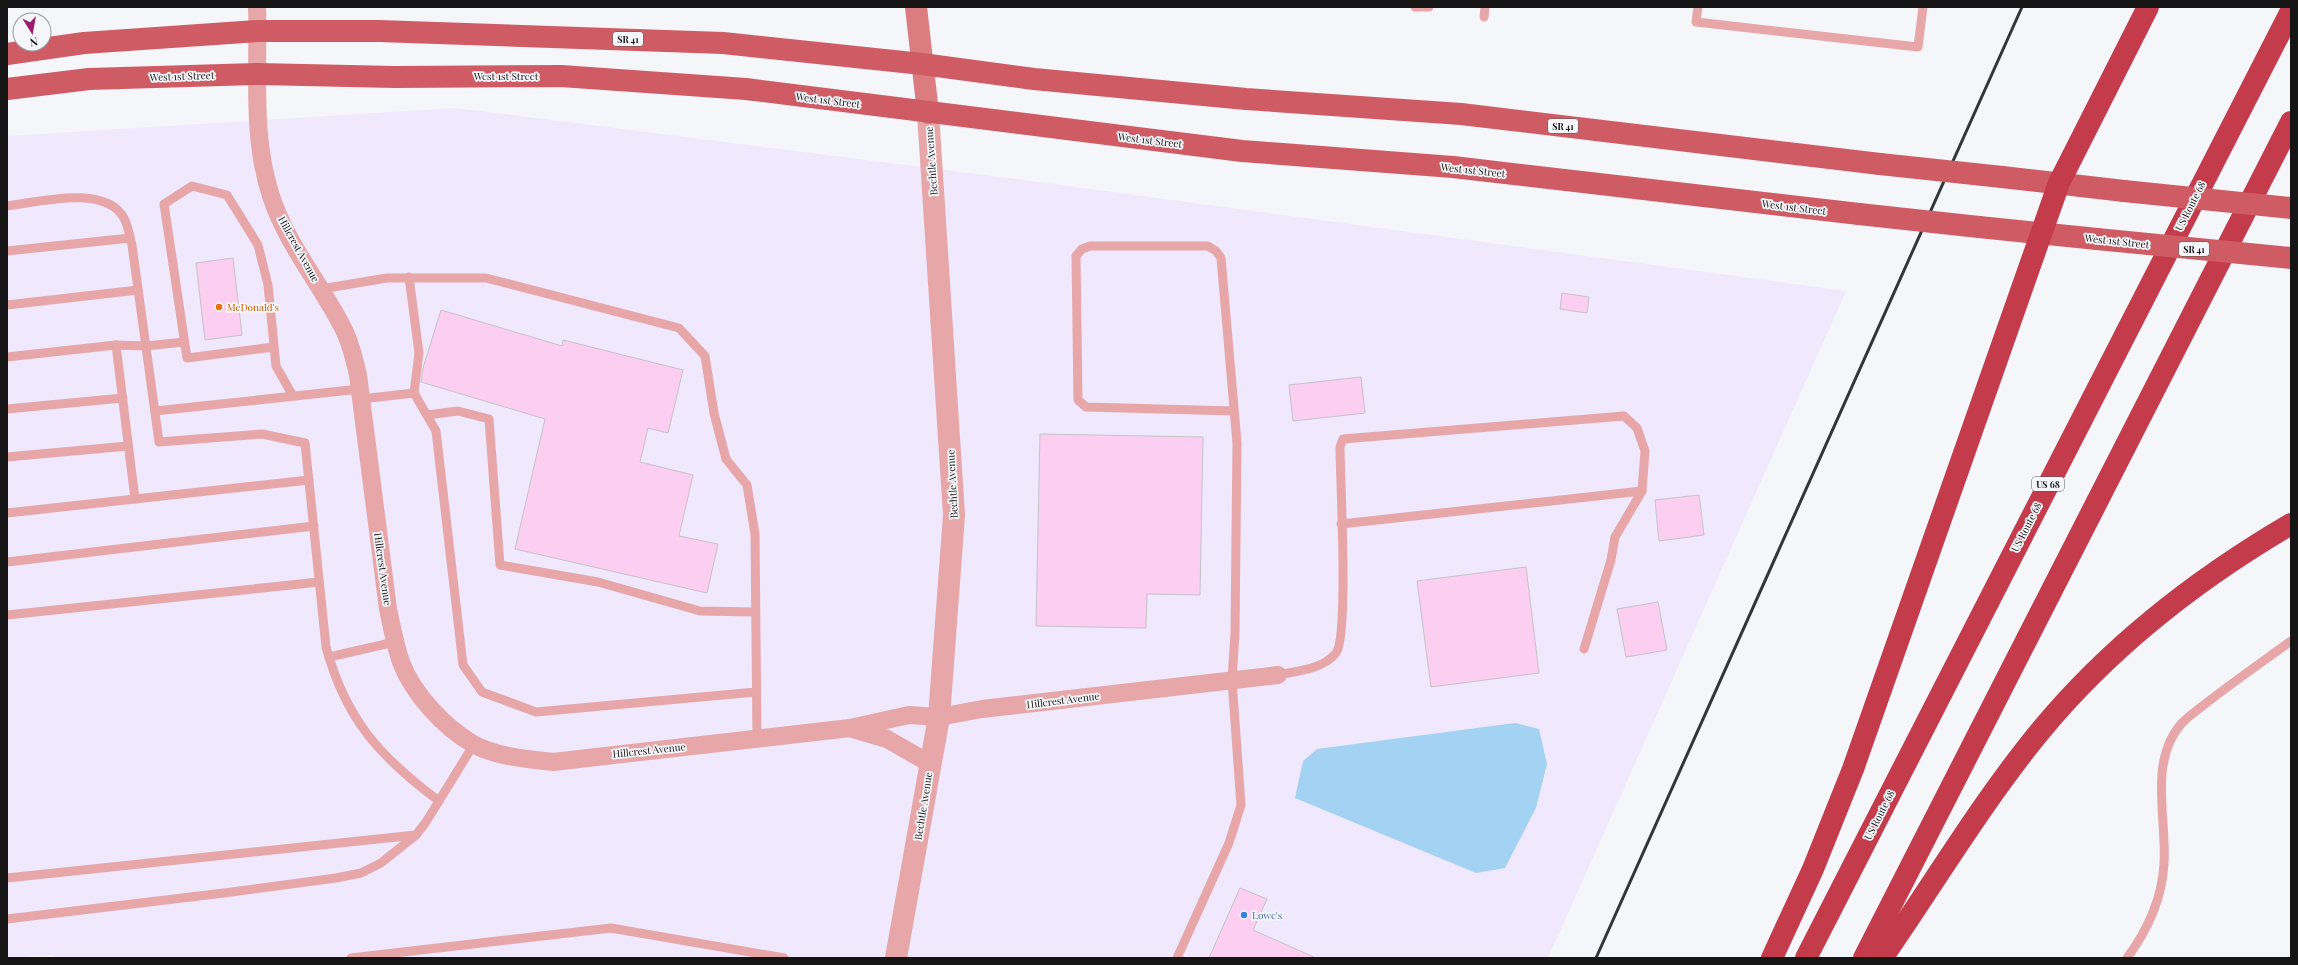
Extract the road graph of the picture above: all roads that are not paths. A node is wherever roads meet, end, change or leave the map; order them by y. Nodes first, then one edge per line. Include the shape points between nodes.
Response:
1 (257, 7) edge
2 (916, 7) edge
3 (1415, 7) edge
4 (1429, 7) edge
5 (1485, 7) edge
6 (1698, 7) edge
7 (1923, 7) edge
8 (2148, 7) edge
9 (2291, 11) edge
10 (1484, 17) dead end
11 (258, 31) junction
12 (7, 54) edge
13 (922, 64) junction
14 (258, 74) junction
15 (7, 89) edge
16 (928, 113) junction
17 (2291, 122) edge
18 (2059, 183) junction
19 (7, 206) edge
20 (2291, 208) edge
21 (2042, 233) junction
22 (130, 238) junction
23 (7, 250) edge
24 (2291, 258) edge
25 (410, 277) junction
26 (321, 289) junction
27 (138, 290) junction
28 (7, 305) edge
29 (184, 342) junction
30 (116, 345) junction
31 (146, 346) junction
32 (274, 347) junction
33 (7, 357) edge
34 (414, 393) junction
35 (360, 394) junction
36 (293, 396) junction
37 (123, 398) junction
38 (7, 409) edge
39 (155, 411) junction
40 (1234, 411) junction
41 (427, 415) junction
42 (128, 446) junction
43 (7, 457) edge
44 (309, 480) junction
45 (1642, 491) junction
46 (135, 499) junction
47 (7, 513) edge
48 (1341, 524) junction
49 (2291, 524) edge
50 (314, 526) junction
51 (7, 562) edge
52 (319, 582) junction
53 (755, 612) junction
54 (7, 615) edge
55 (395, 642) junction
56 (2291, 642) edge
57 (1584, 648) dead end
58 (329, 657) junction
59 (1278, 675) joint
60 (1232, 680) junction
61 (756, 692) junction
62 (939, 717) junction
63 (850, 728) junction
64 (757, 739) junction
65 (474, 744) junction
66 (930, 763) junction
67 (439, 801) junction
68 (416, 835) junction
69 (7, 878) edge
70 (7, 919) edge
71 (731, 953) edge
72 (389, 956) edge
73 (351, 958) edge
74 (784, 958) edge
75 (896, 958) edge
76 (1177, 958) edge
77 (1772, 958) edge
78 (1806, 958) edge
79 (1864, 958) edge
80 (1882, 958) edge
81 (2127, 958) edge

1 - 11 street, Hillcrest Avenue
2 - 13 main road, Bechtle Avenue
3 - 4 lane
5 - 10 lane
6 - 7 lane via 1696,22 1918,48
8 - 18 highway
9 - 78 highway, US Route 68 / US 68
11 - 12 main road, SR 41 via 84,43
11 - 13 main road, SR 41 via 379,31 723,43
11 - 14 street, Hillcrest Avenue
13 - 16 main road, Bechtle Avenue
13 - 18 main road, SR 41, bridge via 1034,79 1246,99 1461,114
14 - 15 main road, West 1st Street / SR 41 via 89,79
14 - 16 main road, West 1st Street / SR 41 via 395,77 561,76 746,89
14 - 26 street, Hillcrest Avenue via 259,127 271,197 284,226
16 - 21 main road, West 1st Street / SR 41, bridge via 1242,151 1453,167 1979,228
16 - 62 street, Bechtle Avenue via 954,515
17 - 79 highway
18 - 20 main road, SR 41, bridge
18 - 21 highway
19 - 22 lane via 85,197 97,200 110,204 124,218
21 - 24 main road, West 1st Street / SR 41, bridge
21 - 77 highway via 1853,769 1814,870
22 - 23 lane
22 - 27 lane
25 - 26 lane via 387,278
25 - 34 lane via 420,353
25 - 53 lane via 486,278 680,328 705,356 714,413 726,459 748,485 755,534
26 - 35 street, Hillcrest Avenue via 343,327 352,351
27 - 28 lane
27 - 31 lane
29 - 31 lane
29 - 32 lane via 186,358
29 - 32 lane via 164,204 192,186 227,195 258,245 268,285
30 - 31 lane
30 - 33 lane
30 - 37 lane
31 - 39 lane
32 - 36 lane via 276,366
34 - 35 lane
34 - 41 lane
35 - 36 lane
35 - 55 street, Hillcrest Avenue
36 - 39 lane
37 - 38 lane
37 - 42 lane
39 - 44 lane via 159,442 262,434 305,443
40 - 40 lane via 1221,258 1216,251 1208,246 1090,246 1082,249 1076,256 1078,400 1086,407
40 - 60 lane via 1237,451
41 - 53 lane via 458,411 489,419 500,565 598,582 700,611
41 - 61 lane via 436,430 463,665 482,692 536,712
42 - 43 lane
42 - 46 lane
44 - 46 lane
44 - 50 lane
45 - 48 lane
45 - 48 lane via 1645,451 1637,428 1624,416 1343,439 1340,447
45 - 57 lane via 1615,537 1611,560
46 - 47 lane
48 - 59 lane via 1343,598 1337,652 1323,665
49 - 80 highway via 2216,570 2160,612 2115,651 2075,692 2041,730 1998,786
50 - 51 lane
50 - 52 lane
52 - 54 lane
52 - 58 lane
53 - 61 lane
55 - 58 lane
55 - 65 street, Hillcrest Avenue via 402,664 416,689 434,712 455,732
56 - 81 lane via 2229,685 2182,723 2165,752 2161,796 2164,863 2160,895 2138,943
58 - 67 lane via 345,700 363,731 384,756 410,780
59 - 60 street, Hillcrest Avenue
60 - 62 street, Hillcrest Avenue via 990,708
60 - 76 lane via 1241,805 1229,843
61 - 64 lane
62 - 63 street, Hillcrest Avenue via 908,715
62 - 66 street, Bechtle Avenue
63 - 64 street, Hillcrest Avenue
63 - 66 street, Hillcrest Avenue via 887,739
64 - 65 street, Hillcrest Avenue via 553,762 496,753
65 - 67 lane
66 - 75 street, Bechtle Avenue via 912,880
67 - 68 lane
68 - 69 lane
68 - 70 lane via 381,863 361,872 336,878
71 - 72 lane via 612,928
71 - 74 lane
72 - 73 lane

